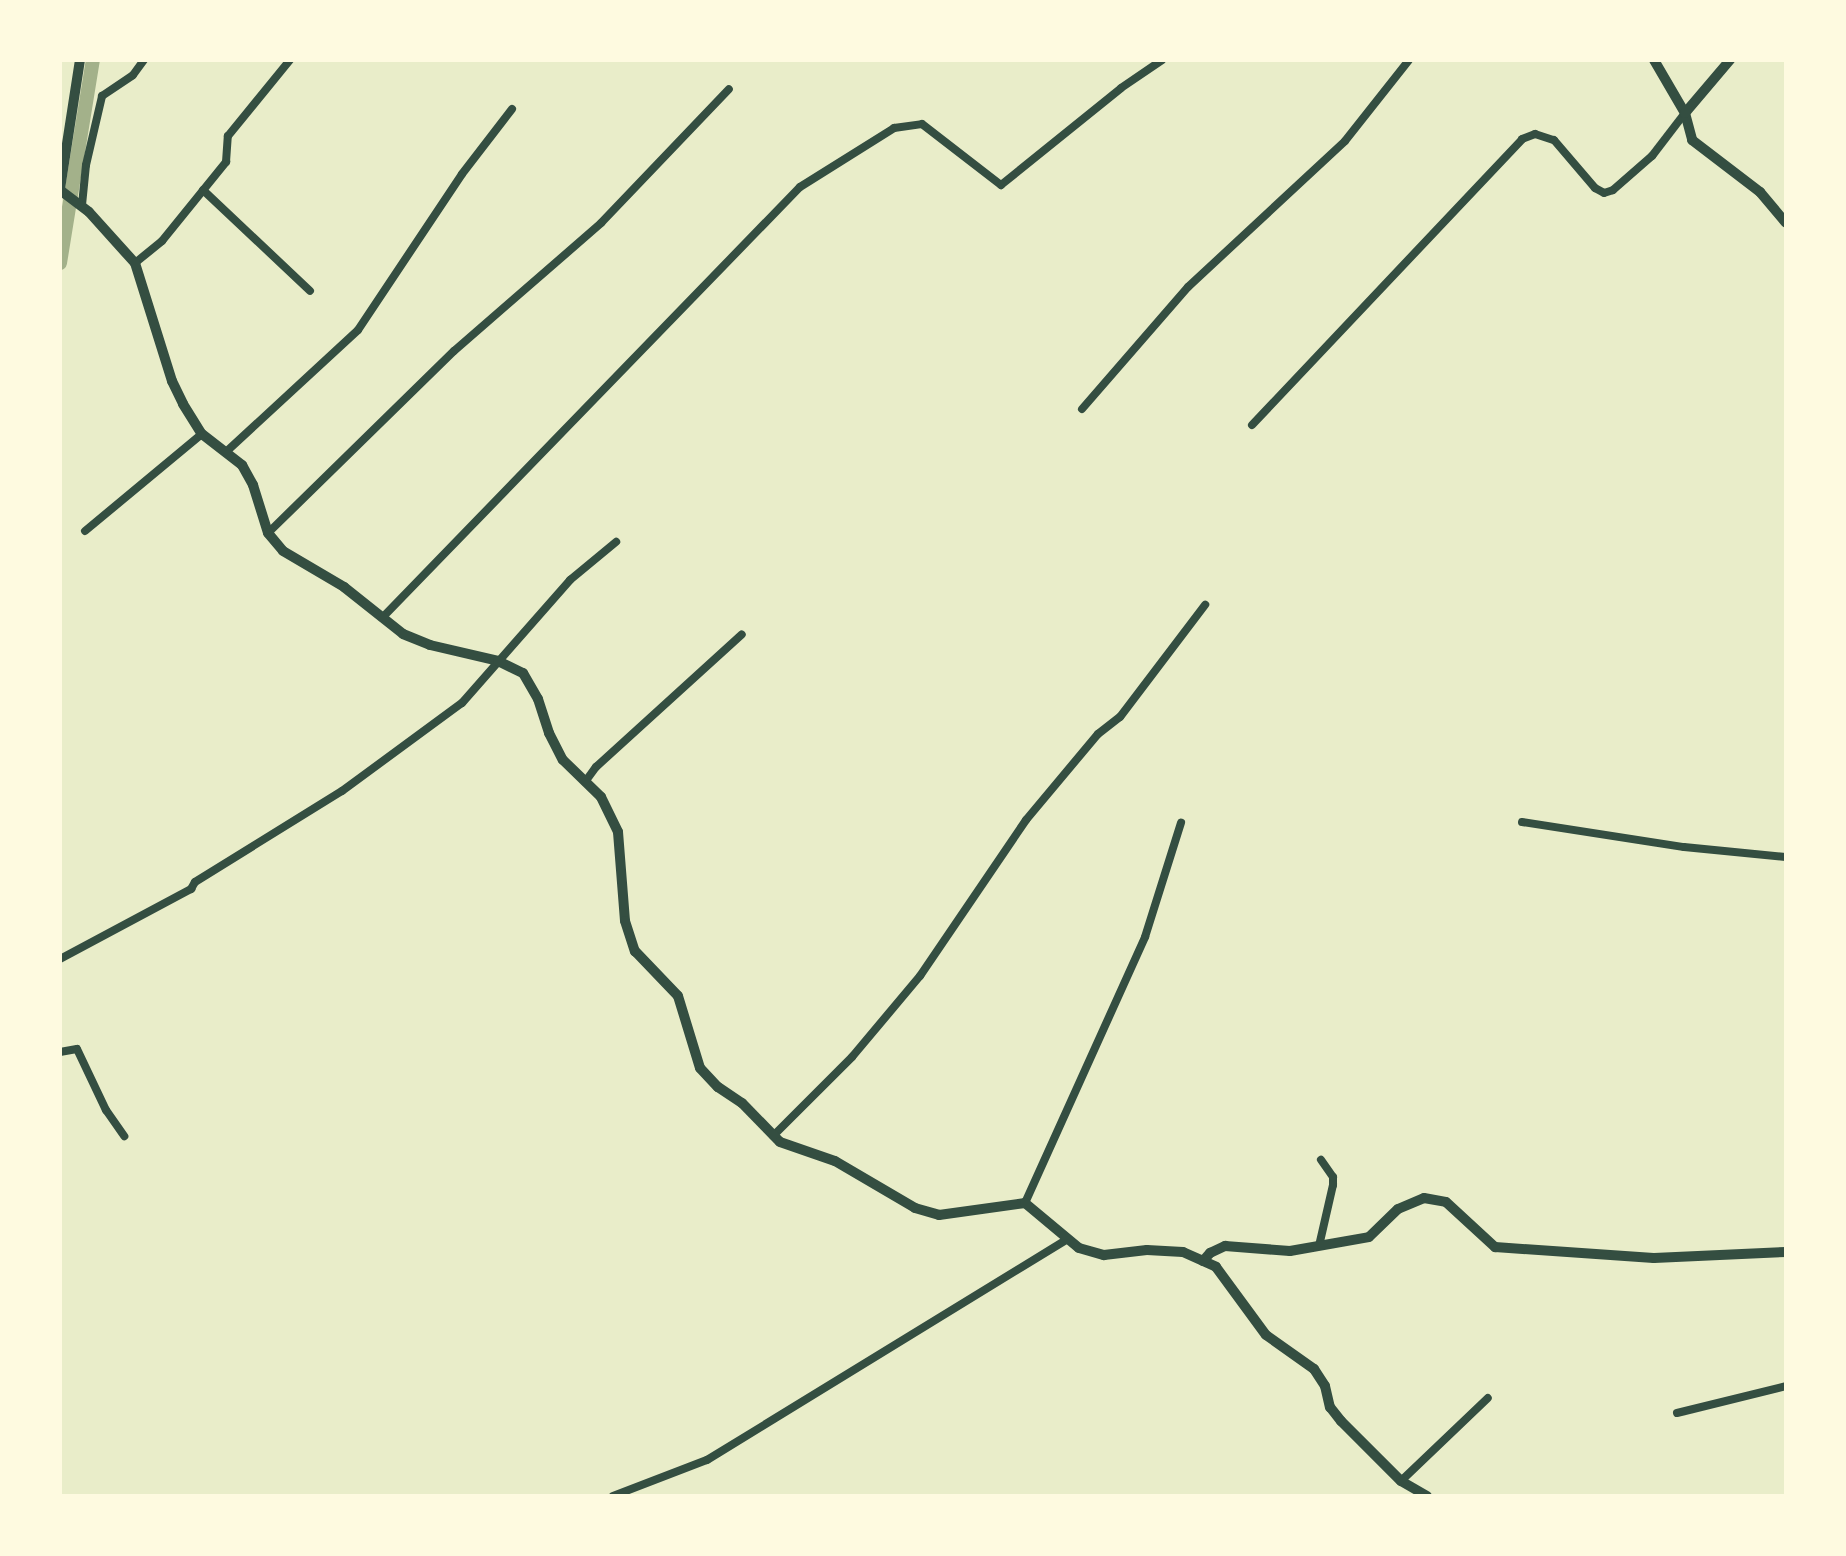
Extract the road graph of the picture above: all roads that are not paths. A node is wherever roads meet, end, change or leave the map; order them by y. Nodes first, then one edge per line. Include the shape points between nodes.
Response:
1 (80, 60) edge
2 (144, 60) edge
3 (290, 60) edge
4 (1162, 60) edge
5 (1409, 60) edge
6 (1654, 60) edge
7 (1730, 60) edge
8 (729, 89) dead end
9 (512, 109) dead end
10 (1685, 113) junction
11 (203, 190) junction
12 (62, 191) edge
13 (79, 203) junction
14 (1786, 223) edge
15 (135, 263) junction
16 (310, 291) dead end
17 (1082, 409) dead end
18 (1252, 425) dead end
19 (202, 434) junction
20 (227, 451) junction
21 (85, 531) dead end
22 (268, 533) junction
23 (616, 542) dead end
24 (1205, 605) dead end
25 (382, 618) junction
26 (742, 634) dead end
27 (498, 661) junction
28 (585, 782) junction
29 (1522, 822) dead end
30 (1181, 823) dead end
31 (1786, 857) edge
32 (60, 959) edge
33 (60, 1052) edge
34 (124, 1136) dead end
35 (773, 1136) junction
36 (1321, 1160) dead end
37 (1025, 1203) junction
38 (1068, 1239) junction
39 (1319, 1246) junction
40 (1786, 1252) edge
41 (1203, 1261) junction
42 (1786, 1386) edge
43 (1488, 1398) dead end
44 (1677, 1413) dead end
45 (1401, 1481) junction
46 (613, 1496) edge
47 (1427, 1496) edge

1 - 12 street
2 - 13 street via 133,75 102,96
3 - 11 street via 228,136 226,162
4 - 25 street via 1001,185 922,124 894,128 800,187
5 - 17 street via 1345,141 1188,287
6 - 10 street
7 - 10 street
8 - 22 street via 601,223 454,351
9 - 20 street via 358,330
10 - 14 street via 1692,140 1760,192
10 - 18 street via 1652,156 1604,193 1554,140 1535,134 1522,139
11 - 15 street via 162,241
11 - 16 street
12 - 13 street
13 - 15 street
15 - 19 street via 172,381
19 - 20 street
19 - 21 street
20 - 22 street via 253,485
22 - 25 street via 283,551 344,587
23 - 27 street via 570,580
24 - 35 street via 1120,717 1098,734 1026,820 920,976 852,1057
25 - 27 street via 430,645
26 - 28 street
27 - 28 street via 523,673 563,760
27 - 32 street via 462,703 342,791 191,889
28 - 35 street via 601,797 618,832 625,921 635,951 678,996 700,1068
29 - 31 street
30 - 37 street via 1145,937
33 - 34 street via 77,1049
35 - 37 street via 835,1161 915,1208 939,1215
36 - 39 street via 1333,1185
37 - 38 street
38 - 41 street via 1104,1255 1183,1252
38 - 46 street via 707,1460
39 - 40 street via 1369,1237 1398,1209 1424,1198 1446,1202 1495,1247 1654,1258
39 - 41 street via 1290,1251 1225,1246
41 - 45 street via 1232,1284 1266,1335 1314,1369 1341,1421
42 - 44 street
43 - 45 street
45 - 47 street

